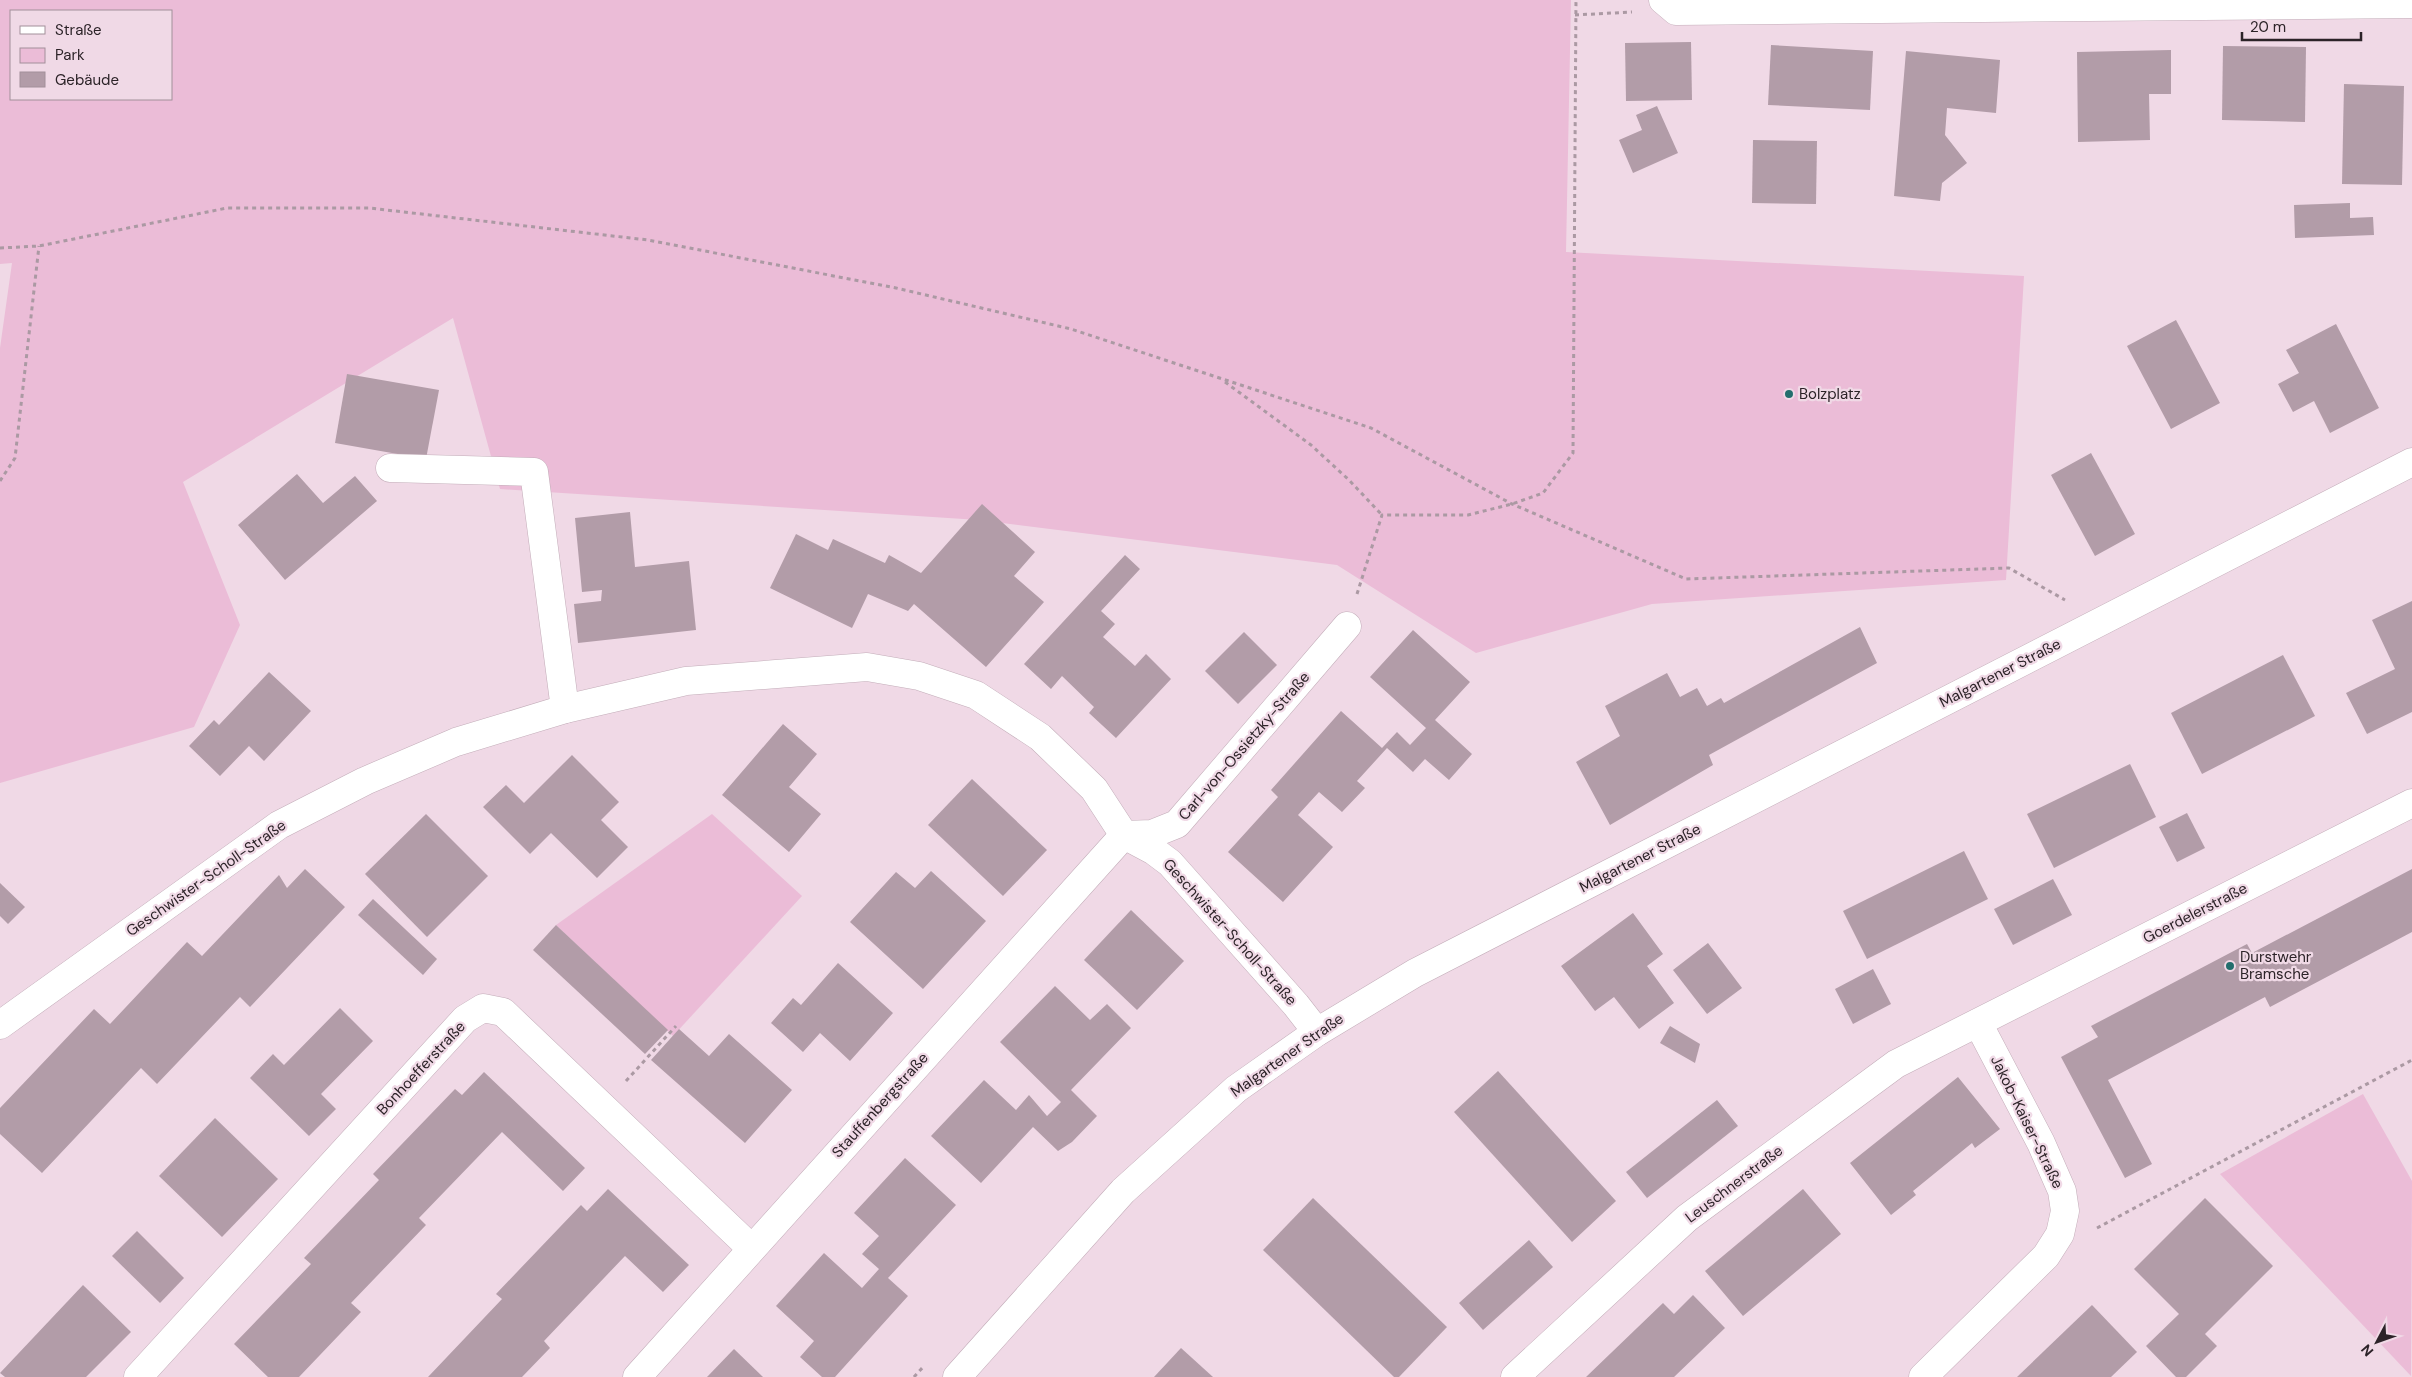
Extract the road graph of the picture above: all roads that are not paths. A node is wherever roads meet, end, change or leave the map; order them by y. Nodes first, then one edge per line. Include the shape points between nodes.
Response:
1 (2412, 4) edge
2 (1670, 5) edge
3 (2412, 462) edge
4 (390, 468) dead end
5 (1347, 626) road end
6 (565, 709) junction
7 (2412, 803) edge
8 (1124, 835) junction
9 (1978, 1023) junction
10 (0, 1025) edge
11 (1317, 1032) junction
12 (751, 1248) junction
13 (138, 1377) edge
14 (636, 1377) edge
15 (957, 1377) edge
16 (1515, 1377) edge
17 (1923, 1377) edge

1 - 2 street
3 - 11 street, Malgartener Straße via 1415,973
4 - 6 street via 534,472
5 - 8 street, Carl-von-Ossietzky-Straße via 1177,824 1152,834
6 - 8 street, Geschwister-Scholl-Straße via 686,682 867,667 919,676 976,695 1040,737 1094,789
6 - 10 street, Geschwister-Scholl-Straße via 456,742 364,781 279,825
7 - 9 street, Goerdelerstraße
8 - 11 street, Geschwister-Scholl-Straße via 1170,863
8 - 12 street, Stauffenbergstraße
9 - 16 street, Leuschnerstraße via 1896,1064 1686,1218
9 - 17 street, Jakob-Kaiser-Straße via 2041,1143 2062,1191 2065,1211 2060,1234 2046,1256
11 - 15 street, Malgartener Straße via 1236,1089 1123,1191
12 - 13 street, Bonhoefferstraße via 503,1012 483,1008 465,1019
12 - 14 street, Stauffenbergstraße

